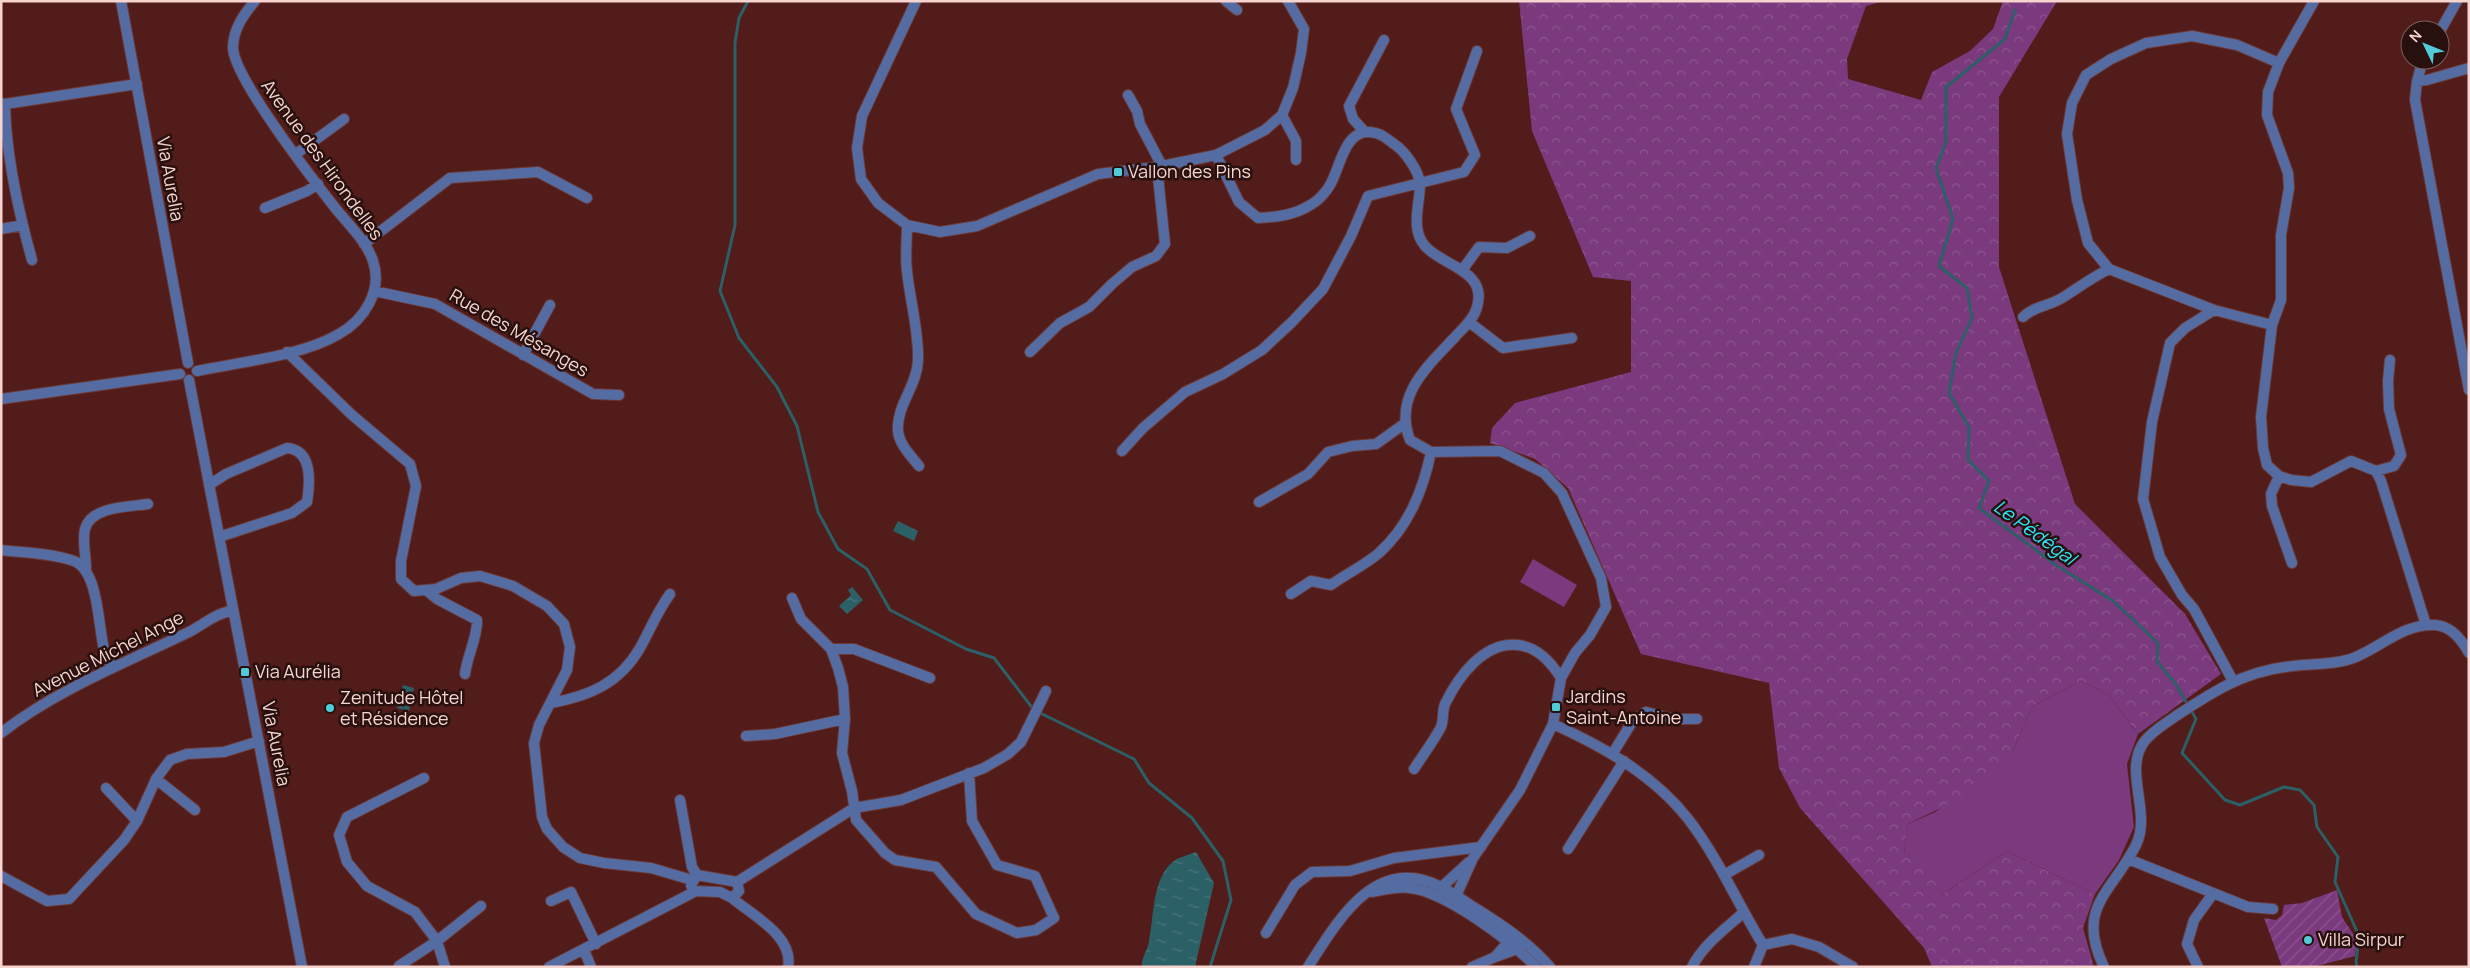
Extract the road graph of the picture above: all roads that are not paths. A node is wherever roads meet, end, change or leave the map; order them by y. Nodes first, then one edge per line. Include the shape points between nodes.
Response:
1 (121, 1) edge
2 (256, 1) edge
3 (916, 1) edge
4 (1226, 1) edge
5 (1288, 1) edge
6 (2314, 1) edge
7 (2457, 1) edge
8 (1237, 10) dead end
9 (2446, 20) edge
10 (1384, 40) dead end
11 (1477, 51) dead end
12 (2279, 63) junction
13 (2469, 68) edge
14 (2420, 70) edge
15 (2417, 81) junction
16 (137, 84) junction
17 (1128, 95) dead end
18 (3, 104) edge
19 (1282, 115) junction
20 (344, 119) dead end
21 (1364, 132) junction
22 (296, 154) junction
23 (1216, 154) junction
24 (1296, 160) dead end
25 (1160, 166) junction
26 (1420, 182) junction
27 (318, 184) junction
28 (587, 198) dead end
29 (264, 208) dead end
30 (23, 225) junction
31 (907, 225) junction
32 (1, 229) edge
33 (1530, 236) dead end
34 (364, 244) junction
35 (32, 260) dead end
36 (1463, 269) junction
37 (2109, 270) junction
38 (374, 291) junction
39 (550, 306) dead end
40 (2214, 310) junction
41 (2023, 317) dead end
42 (1469, 322) junction
43 (2272, 325) junction
44 (1572, 338) dead end
45 (287, 352) junction
46 (1030, 352) dead end
47 (523, 355) junction
48 (2390, 360) dead end
49 (188, 363) junction
50 (197, 371) junction
51 (180, 374) junction
52 (190, 380) junction
53 (2469, 390) edge
54 (620, 396) dead end
55 (1, 399) edge
56 (1404, 424) junction
57 (1122, 451) dead end
58 (1431, 452) junction
59 (919, 466) dead end
60 (2376, 471) junction
61 (2278, 476) junction
62 (209, 485) junction
63 (1259, 502) dead end
64 (148, 504) dead end
65 (219, 537) junction
66 (1, 550) edge
67 (2292, 563) dead end
68 (86, 568) junction
69 (426, 590) junction
70 (670, 594) dead end
71 (1291, 594) dead end
72 (792, 598) dead end
73 (233, 610) junction
74 (2426, 625) junction
75 (831, 649) junction
76 (2469, 653) edge
77 (112, 667) junction
78 (465, 674) dead end
79 (930, 678) dead end
80 (1561, 678) junction
81 (2233, 681) junction
82 (1046, 691) dead end
83 (551, 703) junction
84 (845, 719) junction
85 (1697, 719) dead end
86 (1553, 724) junction
87 (1, 733) edge
88 (746, 736) dead end
89 (259, 741) junction
90 (1613, 753) junction
91 (1624, 761) junction
92 (1414, 769) dead end
93 (969, 774) junction
94 (424, 778) dead end
95 (156, 779) junction
96 (106, 788) dead end
97 (680, 800) dead end
98 (854, 808) junction
99 (195, 810) dead end
100 (137, 821) junction
101 (1481, 847) junction
102 (1568, 849) dead end
103 (1758, 855) dead end
104 (1473, 858) junction
105 (2128, 859) junction
106 (1724, 875) junction
107 (1, 876) edge
108 (694, 878) junction
109 (737, 882) junction
110 (696, 891) junction
111 (2212, 895) junction
112 (1447, 896) junction
113 (732, 898) junction
114 (551, 901) dead end
115 (482, 906) dead end
116 (2273, 909) dead end
117 (1743, 913) junction
118 (1512, 932) junction
119 (1266, 934) dead end
120 (437, 941) junction
121 (596, 944) junction
122 (1514, 944) junction
123 (1763, 945) junction
124 (584, 950) junction
125 (1549, 965) edge
126 (399, 966) edge
127 (302, 967) edge
128 (446, 967) edge
129 (549, 967) edge
130 (591, 967) edge
131 (788, 967) edge
132 (1308, 967) edge
133 (1472, 967) edge
134 (1536, 967) edge
135 (1692, 967) edge
136 (1754, 967) edge
137 (1853, 967) edge
138 (2104, 967) edge
139 (2198, 967) edge

1 - 16 street, Via Aurelia
2 - 22 street, Avenue des Hirondelles via 243,15 237,29 233,47 236,64
3 - 31 street via 862,116 856,148 861,179 878,203
4 - 8 street
5 - 19 street via 1304,29 1294,88
6 - 12 street
7 - 9 street
10 - 21 street via 1349,106 1353,120
11 - 26 street via 1456,109 1475,156 1464,172
12 - 37 street via 2237,45 2192,36 2146,43 2111,59 2086,76 2072,103 2067,134 2077,200 2088,243
12 - 43 street via 2268,92 2267,114 2288,173 2289,188 2281,235 2281,300
13 - 15 street
14 - 15 street
15 - 53 street via 2415,100
16 - 18 street
16 - 49 street, Via Aurelia
17 - 25 street
18 - 30 street
19 - 23 street via 1264,130
19 - 24 street via 1296,141
20 - 22 street
21 - 23 street via 1349,142 1331,184 1313,204 1283,217 1258,218 1239,202
21 - 26 street via 1379,133 1406,152
22 - 27 street, Avenue des Hirondelles
23 - 25 street
25 - 31 street via 1098,174 977,226 940,232
25 - 46 street via 1165,244 1156,256 1132,267 1089,308 1060,323
26 - 36 street via 1416,210 1418,235 1434,255
26 - 57 street via 1368,196 1323,289 1292,322 1262,350 1185,392
27 - 29 street
27 - 34 street, Avenue des Hirondelles
28 - 34 street via 538,172 450,178
30 - 32 street
30 - 35 street
31 - 59 street via 906,268 917,335 918,363 900,414 898,430 901,442
33 - 36 street via 1507,248 1479,247
34 - 38 street, Avenue des Hirondelles via 373,261
36 - 42 street via 1474,281 1479,297 1477,309
37 - 40 street
37 - 41 street via 2086,280 2061,298 2030,310
38 - 45 street, Avenue des Hirondelles via 369,306 354,325 325,342
38 - 47 street, Rue des Mésanges via 435,304
39 - 47 street
40 - 43 street
40 - 81 street via 2185,328 2170,343 2152,422 2144,498 2160,557 2194,609
42 - 44 street via 1503,348
42 - 56 street via 1413,386
43 - 61 street via 2261,417 2263,448 2268,465
45 - 50 street, Avenue des Hirondelles
45 - 69 street via 352,415 410,464 416,486 401,561 401,579 414,592
47 - 54 street, Rue des Mésanges via 593,394
48 - 60 street via 2390,409 2401,455 2394,466
49 - 50 street
49 - 51 street via 180,369
50 - 52 street
51 - 52 street via 183,379
51 - 55 street
52 - 62 street, Via Aurelia
56 - 58 street via 1410,440
56 - 63 street via 1376,444 1328,452 1308,474
58 - 71 street via 1425,481 1409,518 1379,553 1331,585 1311,581
58 - 80 street via 1500,451 1544,472 1562,493 1601,578 1606,607
60 - 61 street via 2351,461 2311,482
60 - 74 street
61 - 67 street via 2271,494 2272,506
62 - 65 street, Via Aurelia
62 - 65 street via 226,474 287,448 301,454 311,481 307,502 292,513
64 - 68 street via 98,513 90,518 85,530
65 - 73 street, Via Aurelia
66 - 68 street via 43,554
68 - 77 street via 93,587 104,651
69 - 78 street via 437,600 477,620 478,630 467,656
69 - 83 street via 461,578 480,576 513,586 547,606 564,624 570,647 567,670
70 - 83 street via 657,612 639,650 617,676 598,691
72 - 75 street via 801,619
73 - 77 street, Avenue Michel Ange
73 - 89 street, Via Aurelia
74 - 76 street via 2438,625 2456,634
74 - 81 street via 2411,628 2346,660 2262,670
75 - 79 street via 854,649
75 - 84 street via 843,687
77 - 87 street, Avenue Michel Ange via 53,699
80 - 86 street
80 - 92 street via 1552,664 1530,646 1509,644 1492,648 1464,674 1444,706 1442,725
81 - 105 street via 2144,741 2136,771 2142,815 2140,833
82 - 93 street via 1021,742 1008,754
83 - 108 street via 534,743 542,818 553,838 570,853 592,861 651,868
84 - 88 street via 775,734
84 - 98 street via 842,753
85 - 90 street via 1674,719 1646,712 1632,722
86 - 90 street
86 - 101 street via 1520,790
89 - 95 street via 224,752 187,754 170,760
89 - 127 street, Via Aurelia
90 - 91 street
91 - 102 street
91 - 106 street via 1662,791 1689,820
93 - 98 street via 901,800
93 - 98 street via 972,821 997,865 1035,876 1042,889 1054,918 1036,930 1017,933 976,914 936,867 895,860 856,820
94 - 120 street via 347,817 339,835 347,862 367,886 415,912
95 - 99 street
95 - 100 street
96 - 100 street
97 - 108 street
98 - 109 street
100 - 107 street via 124,840 69,899 47,901
101 - 104 street
101 - 119 street via 1394,858 1350,871 1312,872 1295,885
103 - 106 street
104 - 112 street
104 - 112 street
105 - 111 street
105 - 138 street via 2105,890 2094,917 2094,946
106 - 117 street
108 - 109 street
108 - 110 street via 691,885
109 - 113 street via 739,892
110 - 113 street via 720,892
110 - 121 street
111 - 116 street via 2248,907
111 - 139 street via 2194,920 2188,944
112 - 118 street
112 - 122 street
112 - 132 street via 1410,888 1366,892 1349,906
113 - 131 street via 786,945
114 - 121 street via 571,892
115 - 120 street
117 - 123 street
117 - 135 street via 1696,958
118 - 122 street
118 - 125 street
120 - 126 street
120 - 128 street
121 - 124 street
122 - 125 street
122 - 133 street via 1495,958
122 - 134 street
123 - 136 street
123 - 137 street via 1792,939 1818,947
124 - 129 street
124 - 130 street

